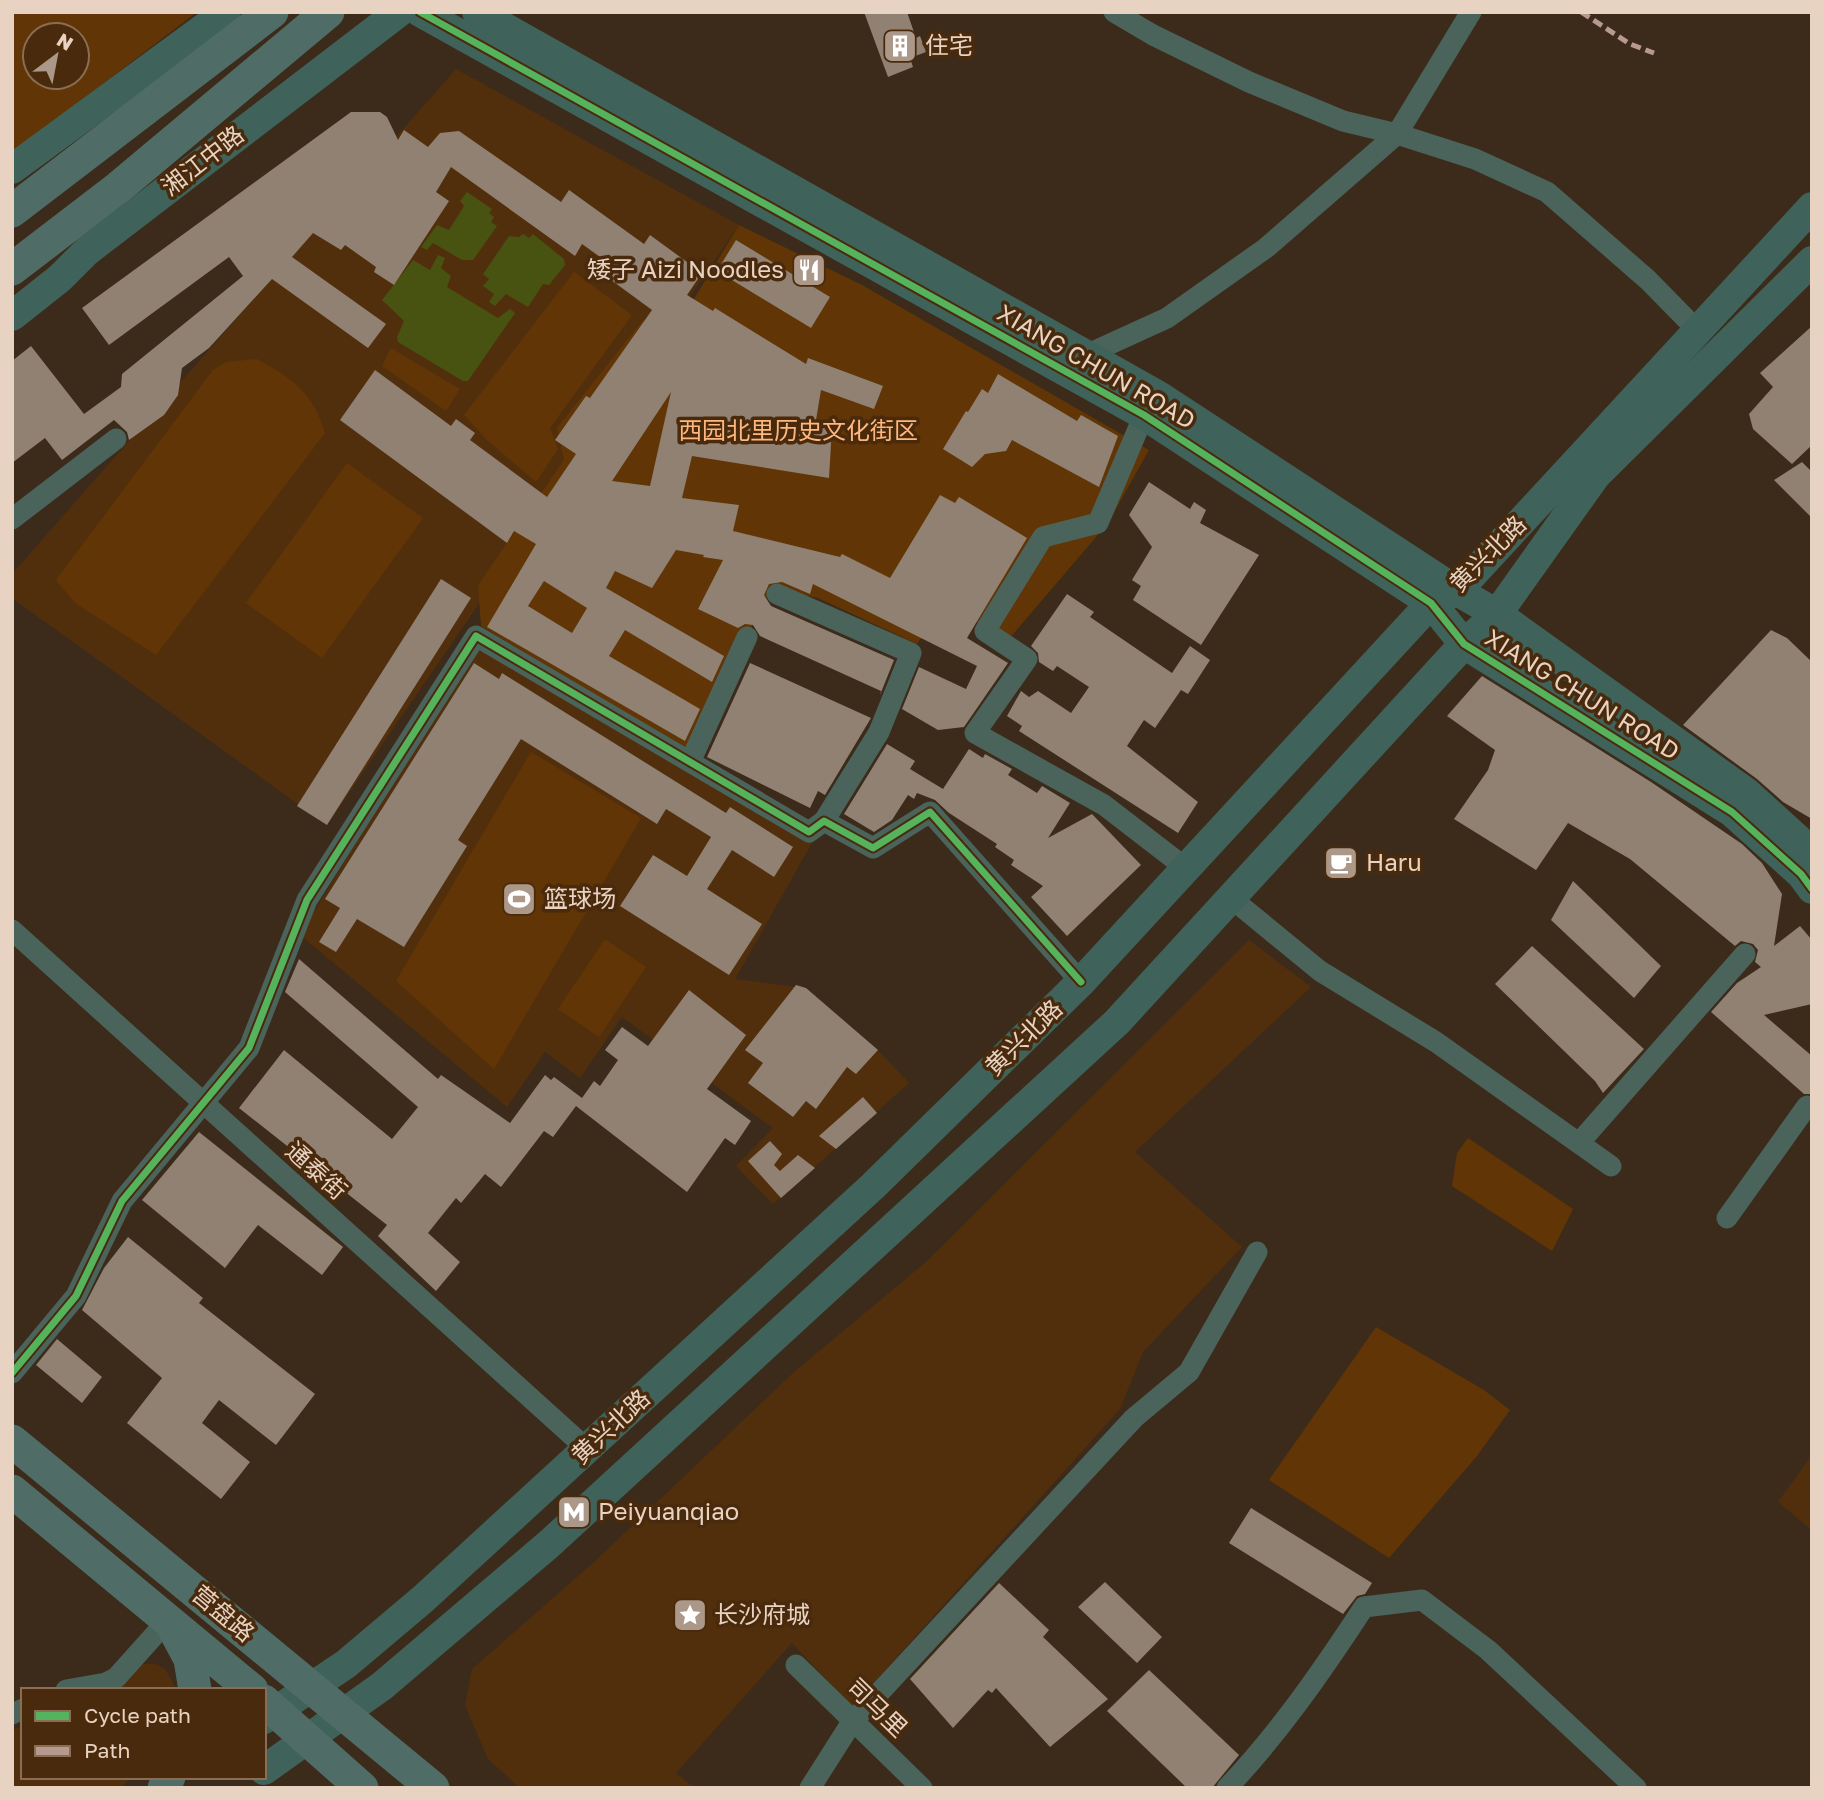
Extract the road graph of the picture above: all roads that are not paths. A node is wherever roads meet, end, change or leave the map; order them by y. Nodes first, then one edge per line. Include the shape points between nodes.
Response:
1 (226, 12) edge
2 (272, 12) edge
3 (328, 12) edge
4 (399, 12) edge
5 (420, 12) edge
6 (477, 12) edge
7 (1114, 12) edge
8 (1471, 12) edge
9 (1397, 134) junction
10 (12, 169) edge
11 (119, 187) junction
12 (1812, 207) edge
13 (12, 211) edge
14 (1810, 268) edge
15 (12, 269) edge
16 (12, 302) edge
17 (12, 316) edge
18 (1698, 331) junction
19 (1086, 355) junction
20 (1144, 415) junction
21 (116, 439) dead end
22 (12, 519) edge
23 (778, 594) dead end
24 (1444, 597) junction
25 (1497, 614) junction
26 (747, 637) dead end
27 (1464, 643) junction
28 (690, 762) junction
29 (824, 821) junction
30 (1812, 852) edge
31 (1188, 869) junction
32 (1812, 889) edge
33 (1231, 898) junction
34 (12, 930) edge
35 (1745, 954) dead end
36 (1081, 982) junction
37 (202, 1104) junction
38 (1807, 1106) dead end
39 (1579, 1143) junction
40 (1611, 1166) dead end
41 (1727, 1218) dead end
42 (1257, 1252) dead end
43 (12, 1373) edge
44 (12, 1441) edge
45 (587, 1449) junction
46 (12, 1491) edge
47 (168, 1620) junction
48 (796, 1665) dead end
49 (77, 1688) edge
50 (195, 1688) edge
51 (245, 1688) edge
52 (311, 1688) junction
53 (266, 1704) edge
54 (266, 1707) edge
55 (343, 1714) junction
56 (852, 1722) junction
57 (307, 1739) junction
58 (266, 1769) edge
59 (362, 1788) edge
60 (433, 1788) edge
61 (810, 1788) edge
62 (922, 1788) edge
63 (1227, 1788) edge
64 (1636, 1788) edge

1 - 10 main road
2 - 13 main road
3 - 11 main road, 湘江中路
4 - 17 main road, 湘江中路 via 87,251
5 - 20 main road, XIANG CHUN ROAD
6 - 19 main road, XIANG CHUN ROAD
7 - 9 street via 1249,82 1343,121
8 - 9 street
9 - 18 street via 1475,159 1547,192 1648,280
9 - 19 street via 1266,248 1167,318
11 - 15 main road, 湘江中路
11 - 16 main road
12 - 18 main road, 黄兴北路
14 - 25 main road, 黄兴北路 via 1596,475
18 - 24 main road, 黄兴北路
19 - 24 main road, XIANG CHUN ROAD via 1160,396
20 - 24 main road, XIANG CHUN ROAD
20 - 31 street via 1098,523 1043,537 985,631 1027,659 975,733 1104,805
21 - 22 street
23 - 29 street via 911,653 879,732
24 - 25 main road, XIANG CHUN ROAD
24 - 27 main road, XIANG CHUN ROAD
24 - 31 main road, 黄兴北路
25 - 27 main road, 黄兴北路
25 - 30 main road, XIANG CHUN ROAD via 1747,793
26 - 28 street
27 - 32 main road, XIANG CHUN ROAD via 1732,812
27 - 33 main road, 黄兴北路
28 - 29 street via 809,832
28 - 37 street via 476,636 307,900 248,1048
29 - 36 street via 873,848 930,812
31 - 36 main road, 黄兴北路
33 - 39 street via 1320,971 1436,1042
33 - 55 main road, 黄兴北路 via 1117,1022 549,1544
34 - 37 street, 通泰街
35 - 39 street
36 - 45 main road, 黄兴北路 via 873,1186
37 - 43 street via 122,1201 76,1296
37 - 45 street, 通泰街
38 - 41 street
39 - 40 street
42 - 56 street via 1189,1372 1134,1418
44 - 52 main road, 营盘路
45 - 52 main road, 黄兴北路 via 413,1607
46 - 47 main road, 营盘路
47 - 49 street via 116,1678
47 - 50 main road via 190,1659
47 - 51 main road, 营盘路
48 - 56 street, 司马里
52 - 53 main road, 黄兴北路
52 - 55 main road, 营盘路
54 - 57 main road, 营盘路
55 - 57 main road, 黄兴北路
55 - 60 main road, 营盘路
56 - 61 street
56 - 62 street, 司马里
57 - 58 main road, 黄兴北路
57 - 59 main road, 营盘路
63 - 64 street via 1317,1680 1364,1607 1422,1600 1488,1650

